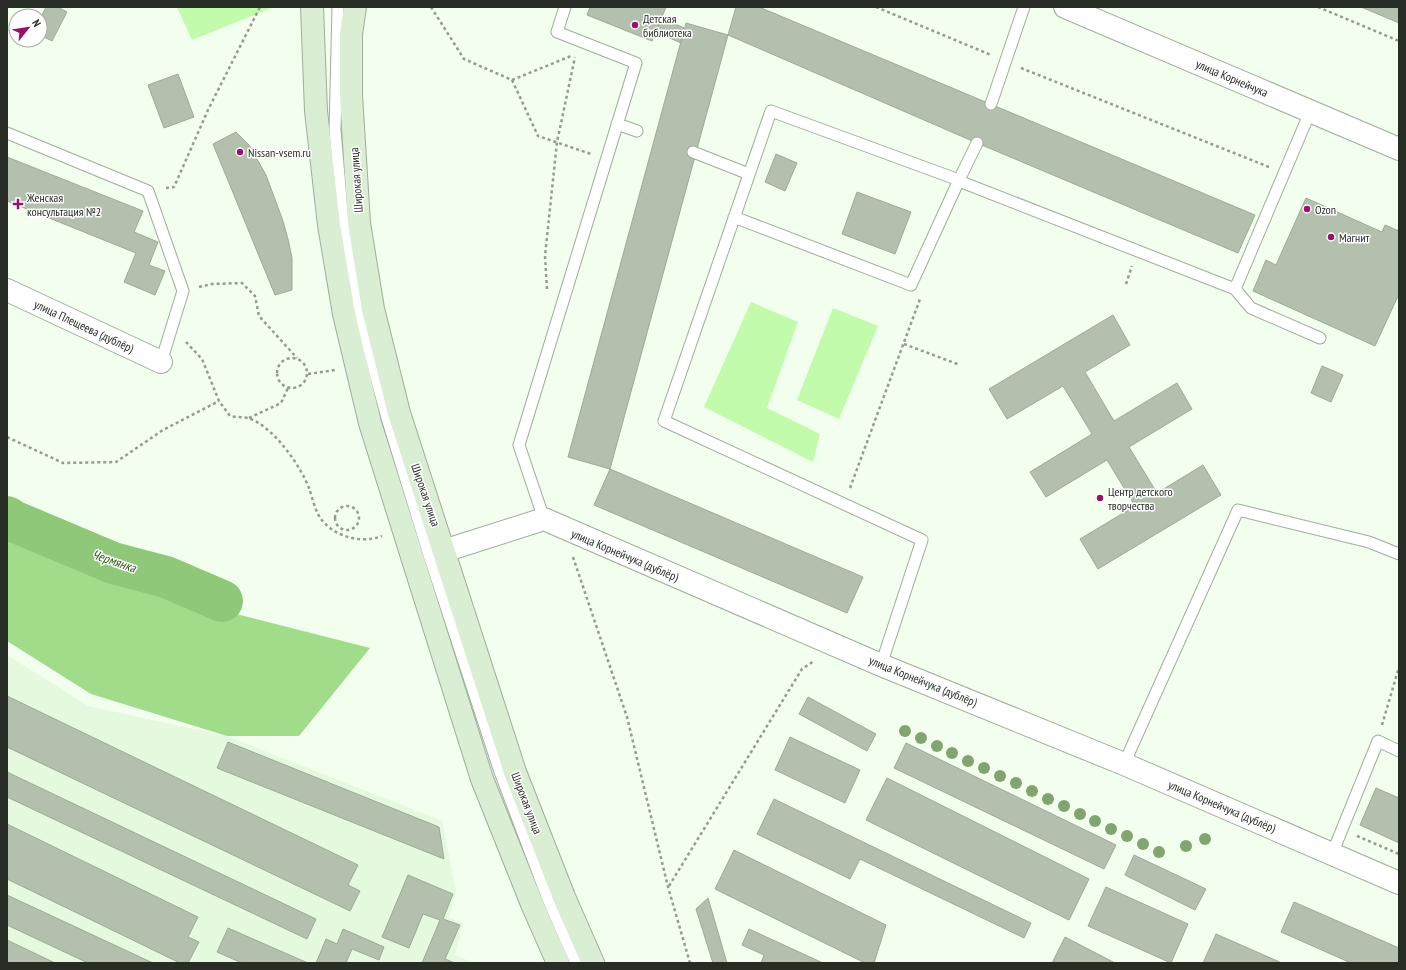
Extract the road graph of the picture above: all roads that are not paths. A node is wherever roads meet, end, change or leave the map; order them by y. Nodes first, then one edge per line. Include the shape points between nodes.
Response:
1 (312, 7) edge
2 (342, 7) edge
3 (565, 7) edge
4 (1024, 7) edge
5 (1065, 7) edge
6 (991, 104) dead end
7 (1310, 112) junction
8 (617, 124) junction
9 (637, 131) dead end
10 (7, 133) edge
11 (977, 143) dead end
12 (1399, 149) edge
13 (693, 152) dead end
14 (749, 174) junction
15 (959, 180) junction
16 (734, 217) junction
17 (1235, 288) junction
18 (7, 290) edge
19 (1320, 338) dead end
20 (160, 362) joint
21 (544, 519) junction
22 (443, 549) junction
23 (1399, 554) edge
24 (881, 665) junction
25 (1399, 751) edge
26 (1124, 764) junction
27 (1332, 854) junction
28 (1399, 883) edge
29 (558, 963) edge
30 (576, 963) edge
31 (593, 963) edge

1 - 29 main road via 316,111 329,225 344,314 370,423 482,779
2 - 22 main road, Широкая улица via 351,34 351,95 359,223 373,309 399,413
2 - 30 lane, Широкая улица via 335,130 343,223 358,310 389,426 500,772 548,899
3 - 8 lane via 557,32 636,63
4 - 6 lane
5 - 7 street, улица Корнейчука
7 - 12 street, улица Корнейчука
7 - 17 lane
8 - 9 lane
8 - 21 lane via 519,445
10 - 20 lane via 148,191 183,291
11 - 15 lane
13 - 14 lane
14 - 15 lane via 771,111
14 - 16 lane
15 - 16 lane via 911,285
15 - 17 lane
16 - 24 lane via 664,421 922,540
17 - 19 lane via 1251,308
18 - 20 street, улица Плещеева (дублёр)
21 - 22 street
21 - 24 street, улица Корнейчука (дублёр)
22 - 31 main road, Широкая улица via 515,772
23 - 26 lane via 1369,542 1238,510
24 - 26 street, улица Корнейчука (дублёр)
25 - 27 lane via 1378,741
26 - 27 street, улица Корнейчука (дублёр)
27 - 28 street, улица Корнейчука (дублёр)

